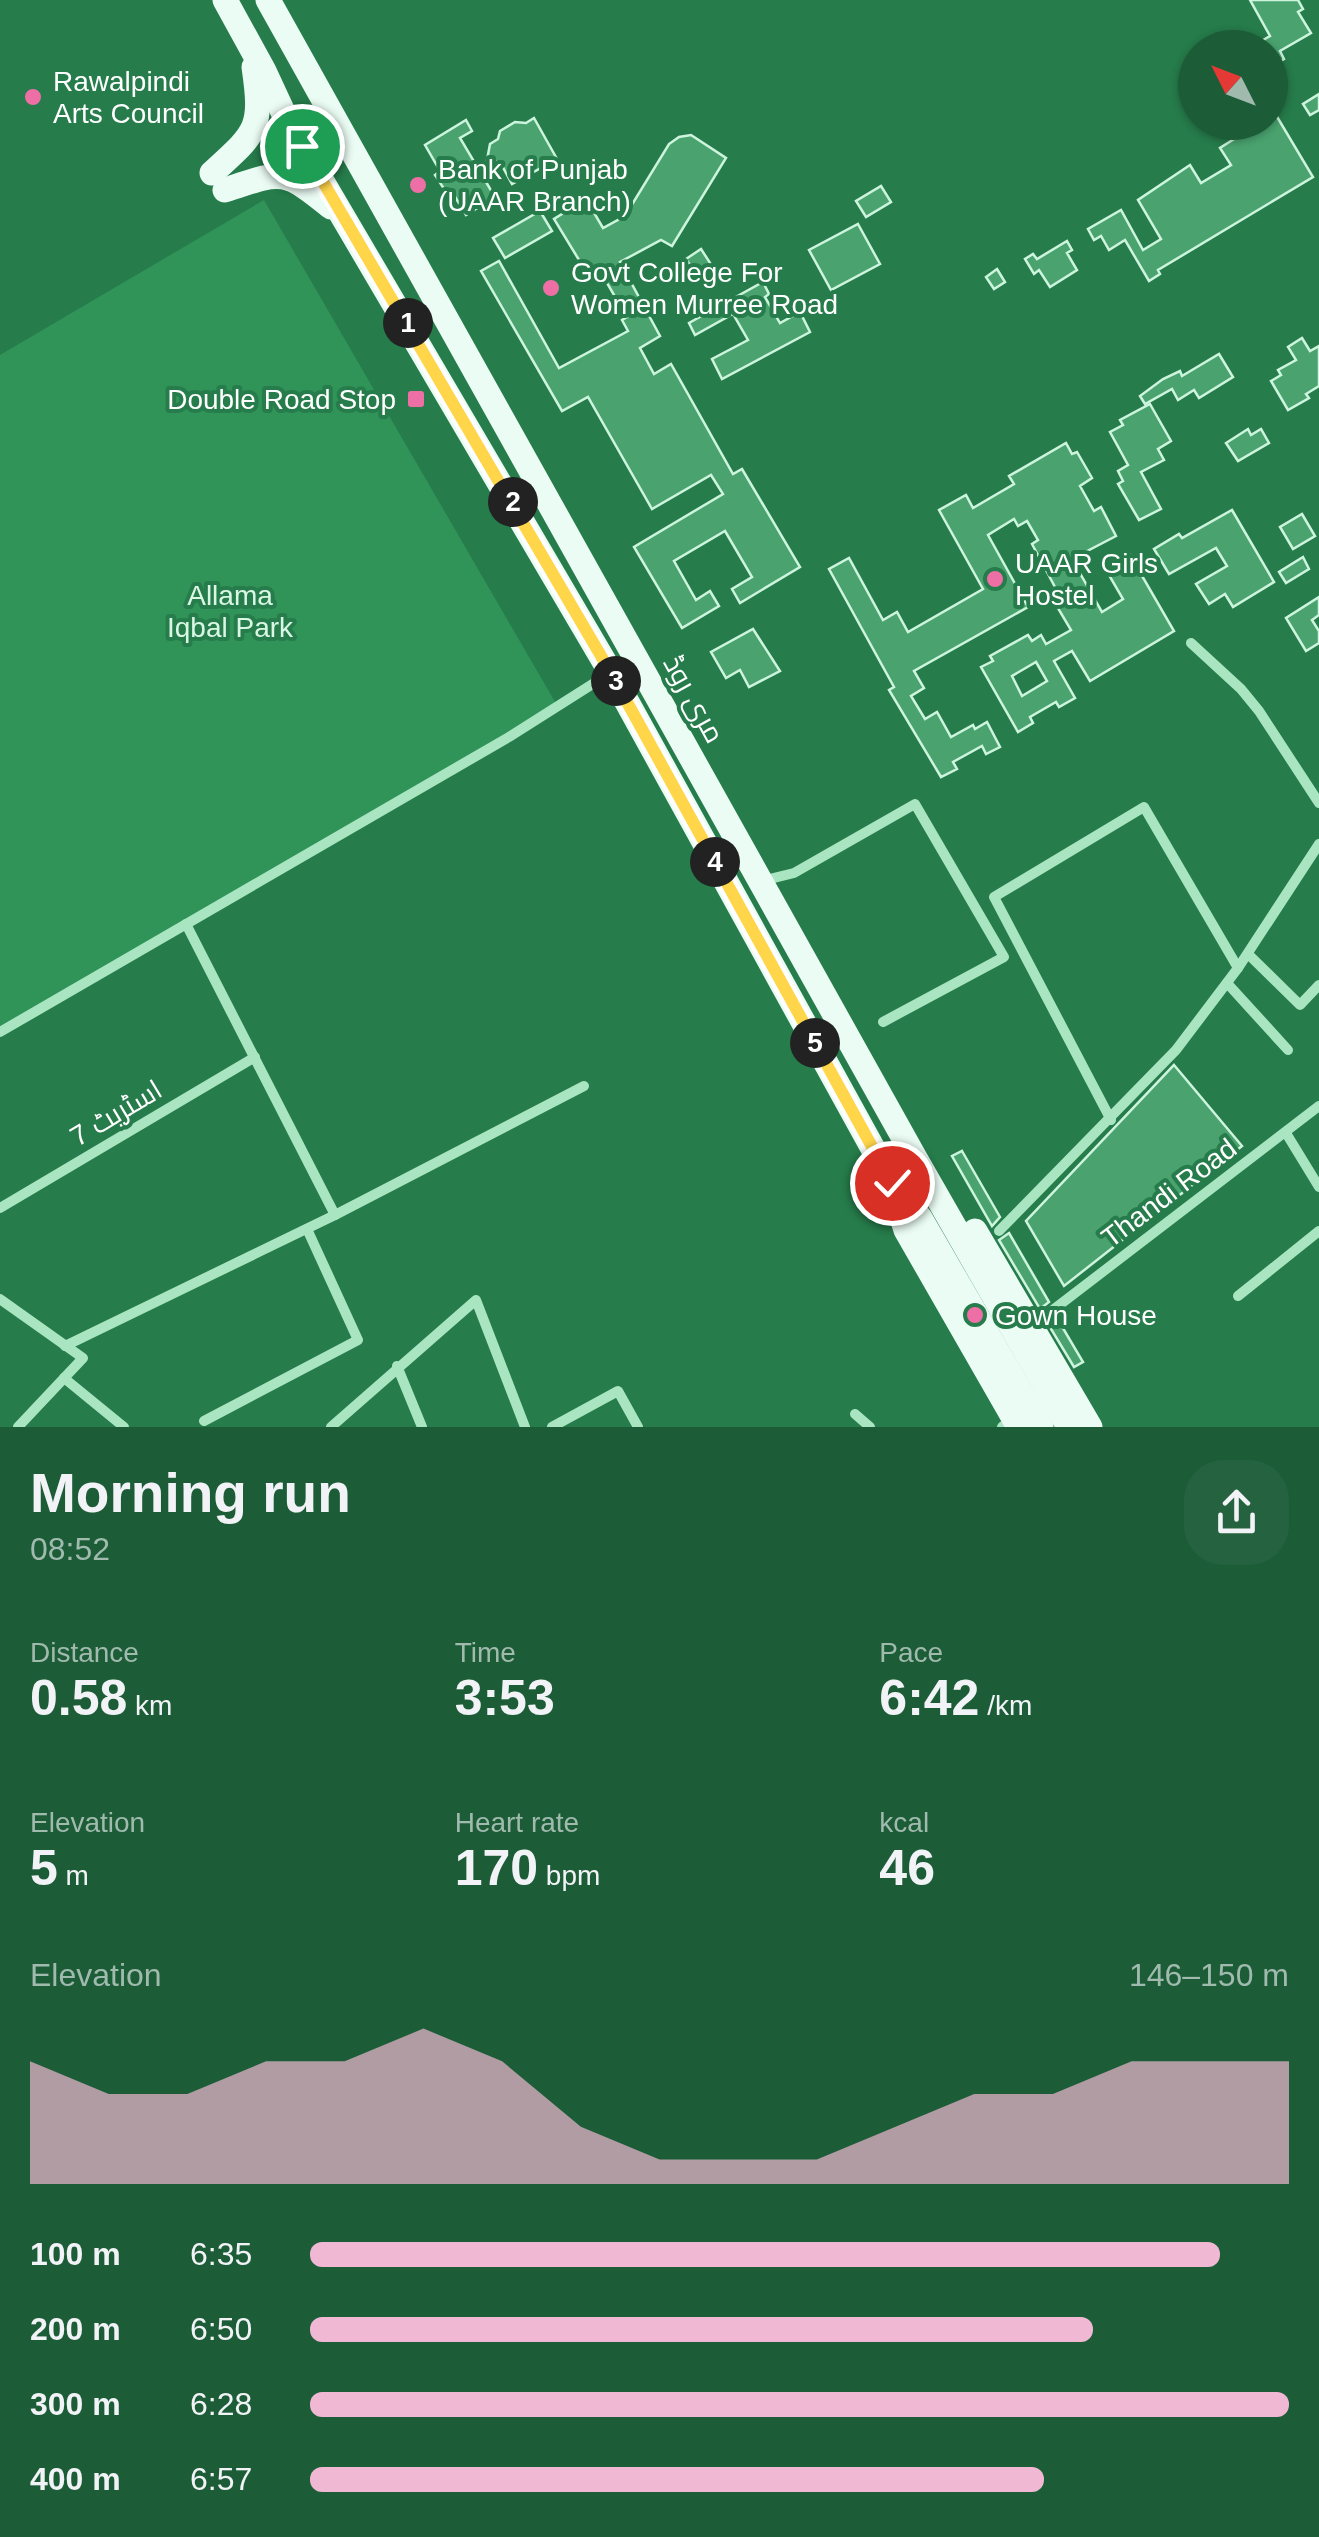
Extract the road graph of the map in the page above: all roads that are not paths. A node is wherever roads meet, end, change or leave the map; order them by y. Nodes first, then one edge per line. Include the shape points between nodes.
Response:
1 (225, 0) edge
2 (268, 0) edge
3 (251, 46) junction
4 (347, 219) junction
5 (1192, 643) dead end
6 (611, 673) junction
7 (1319, 803) edge
8 (1319, 844) edge
9 (761, 881) junction
10 (186, 924) junction
11 (1248, 954) junction
12 (1238, 968) junction
13 (1227, 983) junction
14 (1319, 986) edge
15 (883, 1022) dead end
16 (0, 1032) edge
17 (1288, 1050) dead end
18 (255, 1057) junction
19 (584, 1086) dead end
20 (1319, 1106) edge
21 (1111, 1120) junction
22 (1286, 1132) junction
23 (915, 1158) junction
24 (892, 1183) junction
25 (1319, 1187) edge
26 (0, 1208) edge
27 (336, 1215) junction
28 (308, 1228) junction
29 (1319, 1231) edge
30 (999, 1232) dead end
31 (1238, 1296) dead end
32 (0, 1299) edge
33 (1045, 1316) dead end
34 (66, 1346) junction
35 (397, 1366) junction
36 (64, 1378) junction
37 (854, 1414) dead end
38 (204, 1422) dead end
39 (634, 1426) edge
40 (18, 1427) edge
41 (124, 1427) edge
42 (331, 1427) edge
43 (422, 1427) edge
44 (524, 1427) edge
45 (552, 1427) edge
46 (870, 1427) edge
47 (1018, 1427) edge
48 (1041, 1427) edge
49 (1069, 1427) edge
50 (1090, 1427) edge

1 - 3 main road
2 - 9 main road, مری روڈ
3 - 4 main road via 289,125
3 - 4 main road via 257,124 218,182 297,179
4 - 6 main road
5 - 7 street via 1260,711
6 - 10 street
6 - 24 main road
8 - 11 street
9 - 15 street via 794,873 915,804 1004,956
9 - 23 main road, مری روڈ
10 - 16 street
10 - 18 street
11 - 12 street
11 - 14 street via 1300,1004
12 - 13 street
12 - 21 street via 1144,807 994,897
13 - 17 street
13 - 21 street
18 - 26 street, اسٹریٹ 7
18 - 27 street
19 - 27 street
20 - 22 street, Thandi Road
21 - 30 street
22 - 25 street
22 - 33 street, Thandi Road
23 - 49 main road, مری روڈ
23 - 50 main road via 950,1192
24 - 47 main road via 906,1230
24 - 48 main road via 920,1218
27 - 28 street
28 - 34 street
28 - 38 street via 358,1340
29 - 31 street
32 - 34 street
34 - 36 street via 83,1358
35 - 42 street
35 - 43 street
35 - 44 street via 479,1301
36 - 40 street
36 - 41 street
37 - 46 street
39 - 45 street via 618,1391

